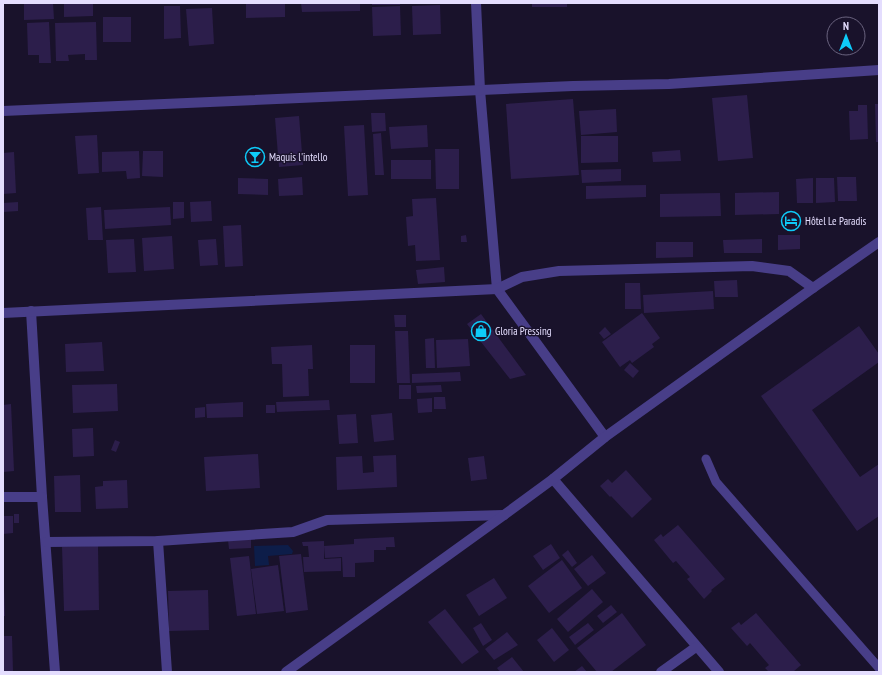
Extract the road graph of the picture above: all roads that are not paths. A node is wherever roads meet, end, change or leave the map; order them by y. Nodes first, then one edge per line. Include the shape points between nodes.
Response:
1 (476, 3) edge
2 (879, 70) edge
3 (480, 90) junction
4 (3, 111) edge
5 (879, 242) edge
6 (813, 288) junction
7 (497, 289) junction
8 (31, 311) junction
9 (3, 313) edge
10 (605, 437) junction
11 (706, 459) dead end
12 (553, 479) junction
13 (3, 497) edge
14 (42, 497) junction
15 (504, 515) junction
16 (158, 541) junction
17 (46, 542) junction
18 (696, 646) junction
19 (879, 668) edge
20 (55, 672) edge
21 (167, 672) edge
22 (286, 672) edge
23 (661, 672) edge
24 (719, 672) edge

1 - 3 street
2 - 3 street via 669,84
3 - 4 street
3 - 7 street
5 - 6 street
6 - 7 street via 788,271 752,266 559,271 522,277
6 - 10 street
7 - 8 street
7 - 10 street
8 - 9 street
8 - 14 street
10 - 12 street
11 - 19 lane via 716,482
12 - 15 street
12 - 18 street
13 - 14 street
14 - 17 street
15 - 16 street via 327,520 293,532
15 - 22 street
16 - 17 street
16 - 21 street
17 - 20 street
18 - 23 street
18 - 24 street

